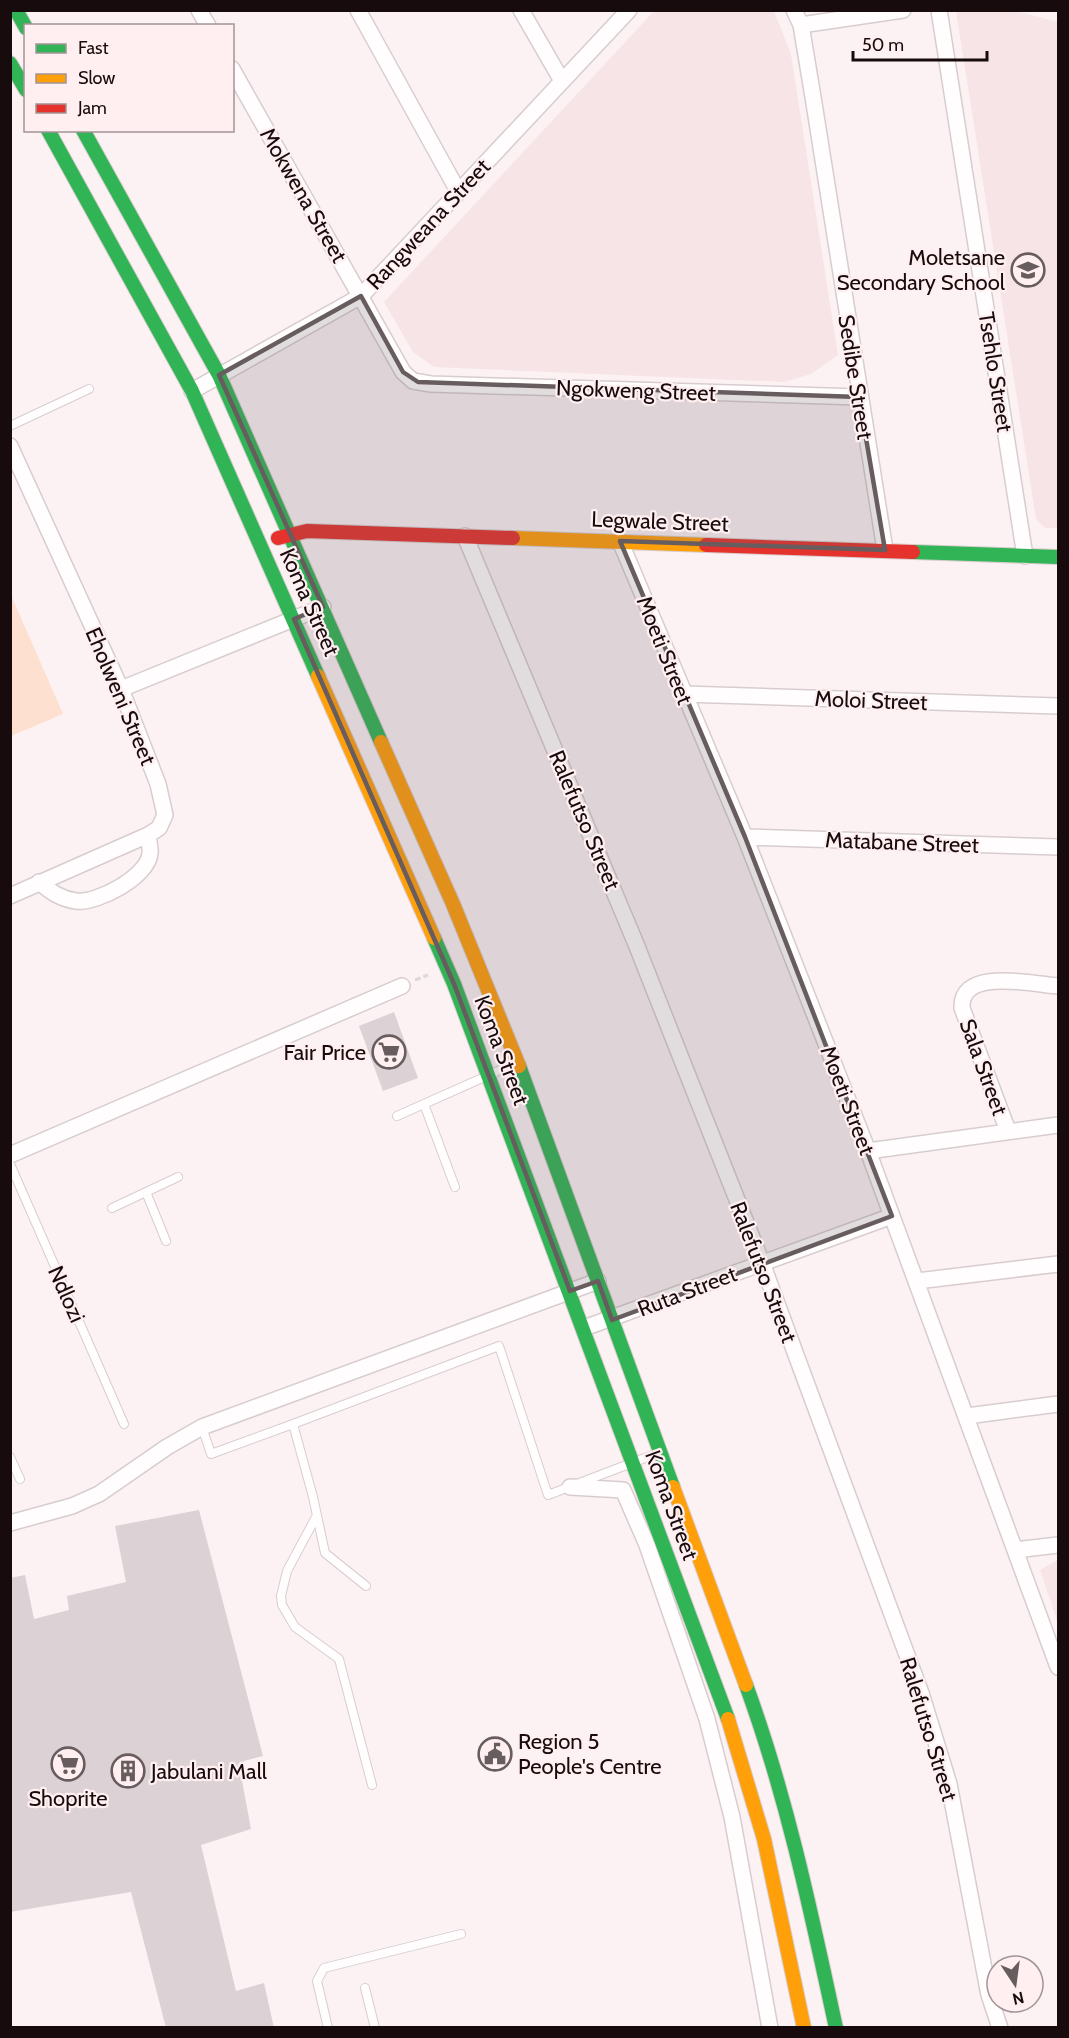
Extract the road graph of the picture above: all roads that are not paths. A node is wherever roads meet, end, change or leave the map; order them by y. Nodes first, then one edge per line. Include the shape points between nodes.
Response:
1 (15, 10) edge
2 (199, 10) edge
3 (358, 10) edge
4 (521, 10) edge
5 (628, 10) edge
6 (794, 10) edge
7 (903, 10) edge
8 (939, 10) edge
9 (206, 24) edge
10 (24, 25) edge
11 (801, 25) junction
12 (10, 63) edge
13 (234, 73) edge
14 (562, 81) junction
15 (24, 87) edge
16 (49, 132) edge
17 (84, 132) edge
18 (458, 191) junction
19 (361, 296) junction
20 (219, 375) junction
21 (413, 381) joint
22 (89, 388) dead end
23 (192, 391) junction
24 (859, 397) junction
25 (10, 426) edge
26 (10, 446) edge
27 (290, 533) junction
28 (465, 536) junction
29 (620, 541) junction
30 (261, 545) junction
31 (885, 550) junction
32 (1025, 556) junction
33 (1059, 557) edge
34 (323, 607) junction
35 (294, 619) junction
36 (121, 689) junction
37 (683, 694) junction
38 (1059, 706) edge
39 (148, 835) junction
40 (745, 837) junction
41 (1059, 847) edge
42 (39, 882) junction
43 (10, 896) edge
44 (402, 986) road end
45 (1059, 986) edge
46 (517, 1062) junction
47 (490, 1075) junction
48 (424, 1104) junction
49 (397, 1116) dead end
50 (1059, 1125) edge
51 (1008, 1131) junction
52 (868, 1151) junction
53 (10, 1155) edge
54 (10, 1164) edge
55 (178, 1177) dead end
56 (455, 1187) dead end
57 (146, 1192) junction
58 (112, 1208) dead end
59 (892, 1216) junction
60 (166, 1241) dead end
61 (762, 1263) junction
62 (1059, 1264) edge
63 (598, 1281) junction
64 (917, 1281) junction
65 (570, 1291) junction
66 (612, 1320) junction
67 (584, 1328) junction
68 (1059, 1404) edge
69 (967, 1416) junction
70 (124, 1424) dead end
71 (294, 1424) junction
72 (202, 1427) junction
73 (661, 1452) junction
74 (10, 1457) edge
75 (634, 1464) junction
76 (20, 1479) dead end
77 (570, 1487) junction
78 (317, 1515) junction
79 (10, 1522) edge
80 (1059, 1545) edge
81 (1015, 1550) junction
82 (366, 1586) dead end
83 (1059, 1667) edge
84 (372, 1785) dead end
85 (461, 1934) dead end
86 (365, 1988) dead end
87 (328, 2028) edge
88 (375, 2028) edge
89 (770, 2028) edge
90 (804, 2028) edge
91 (836, 2028) edge
92 (1000, 2028) edge

1 - 10 main road
2 - 9 street
3 - 18 street
4 - 14 street
5 - 14 street, Rangweana Street
6 - 11 street, Sedibe Street
7 - 11 street
8 - 32 street, Tsehlo Street
11 - 24 street, Sedibe Street
12 - 15 main road
13 - 19 street, Mokwena Street
14 - 18 street, Rangweana Street
16 - 23 main road, Koma Street
17 - 20 main road, Koma Street
18 - 19 street, Rangweana Street
19 - 20 street, Rangweana Street
19 - 21 street, Mokwena Street
20 - 23 street, Rangweana Street
20 - 27 main road, Koma Street
21 - 24 street, Ngokweng Street
22 - 25 lane
23 - 30 main road, Koma Street
24 - 31 street, Sedibe Street
26 - 36 street, Eholweni Street
27 - 28 main road, Legwale Street
27 - 30 main road, Legwale Street
27 - 34 main road, Koma Street
28 - 29 main road, Legwale Street
28 - 61 street, Ralefutso Street via 636,944
29 - 31 main road, Legwale Street
29 - 37 street, Moeti Street
30 - 35 main road, Koma Street
31 - 32 main road, Legwale Street
32 - 33 main road, Legwale Street
34 - 35 street
34 - 46 main road, Koma Street via 453,904
35 - 36 street
35 - 47 main road, Koma Street via 447,967
36 - 39 street, Eholweni Street via 163,800 165,815 159,828
37 - 38 street, Moloi Street
37 - 40 street, Moeti Street
39 - 42 street
39 - 42 street via 151,854 145,868 99,897 79,902 55,895
40 - 41 street, Matabane Street
40 - 52 street, Moeti Street
42 - 43 street
44 - 53 street
45 - 51 street, Sala Street via 985,982 971,985 963,996 962,1008
46 - 47 lane
46 - 63 main road, Koma Street
47 - 48 lane
47 - 65 main road, Koma Street
48 - 49 lane
48 - 56 lane
50 - 51 street
51 - 52 street
52 - 59 street, Moeti Street
54 - 70 lane, Ndlozi
55 - 57 lane
57 - 58 lane
57 - 60 lane
59 - 61 street, Ruta Street
59 - 64 street, Moeti Street
61 - 66 street, Ruta Street
61 - 92 street, Ralefutso Street via 941,1751 989,1995
62 - 64 street
63 - 65 street
63 - 66 main road, Koma Street
64 - 69 street, Moeti Street
65 - 67 main road, Koma Street
65 - 72 street
66 - 67 street, Ruta Street
66 - 73 main road, Koma Street
67 - 75 main road, Koma Street
68 - 69 street
69 - 81 street, Moeti Street
71 - 72 lane via 211,1454
71 - 77 lane via 499,1346 548,1495
71 - 78 lane
72 - 79 street via 99,1494 72,1506
73 - 75 lane
73 - 91 main road, Koma Street via 776,1769 799,1854
74 - 76 lane
75 - 77 lane
75 - 90 main road, Koma Street via 750,1789 765,1839
77 - 89 street via 623,1490 647,1545 708,1719 732,1817
78 - 82 lane via 325,1553
78 - 84 lane via 287,1570 282,1605 295,1627 339,1659
80 - 81 street
81 - 83 street, Moeti Street
85 - 87 lane via 324,1968 317,1981
86 - 88 lane

